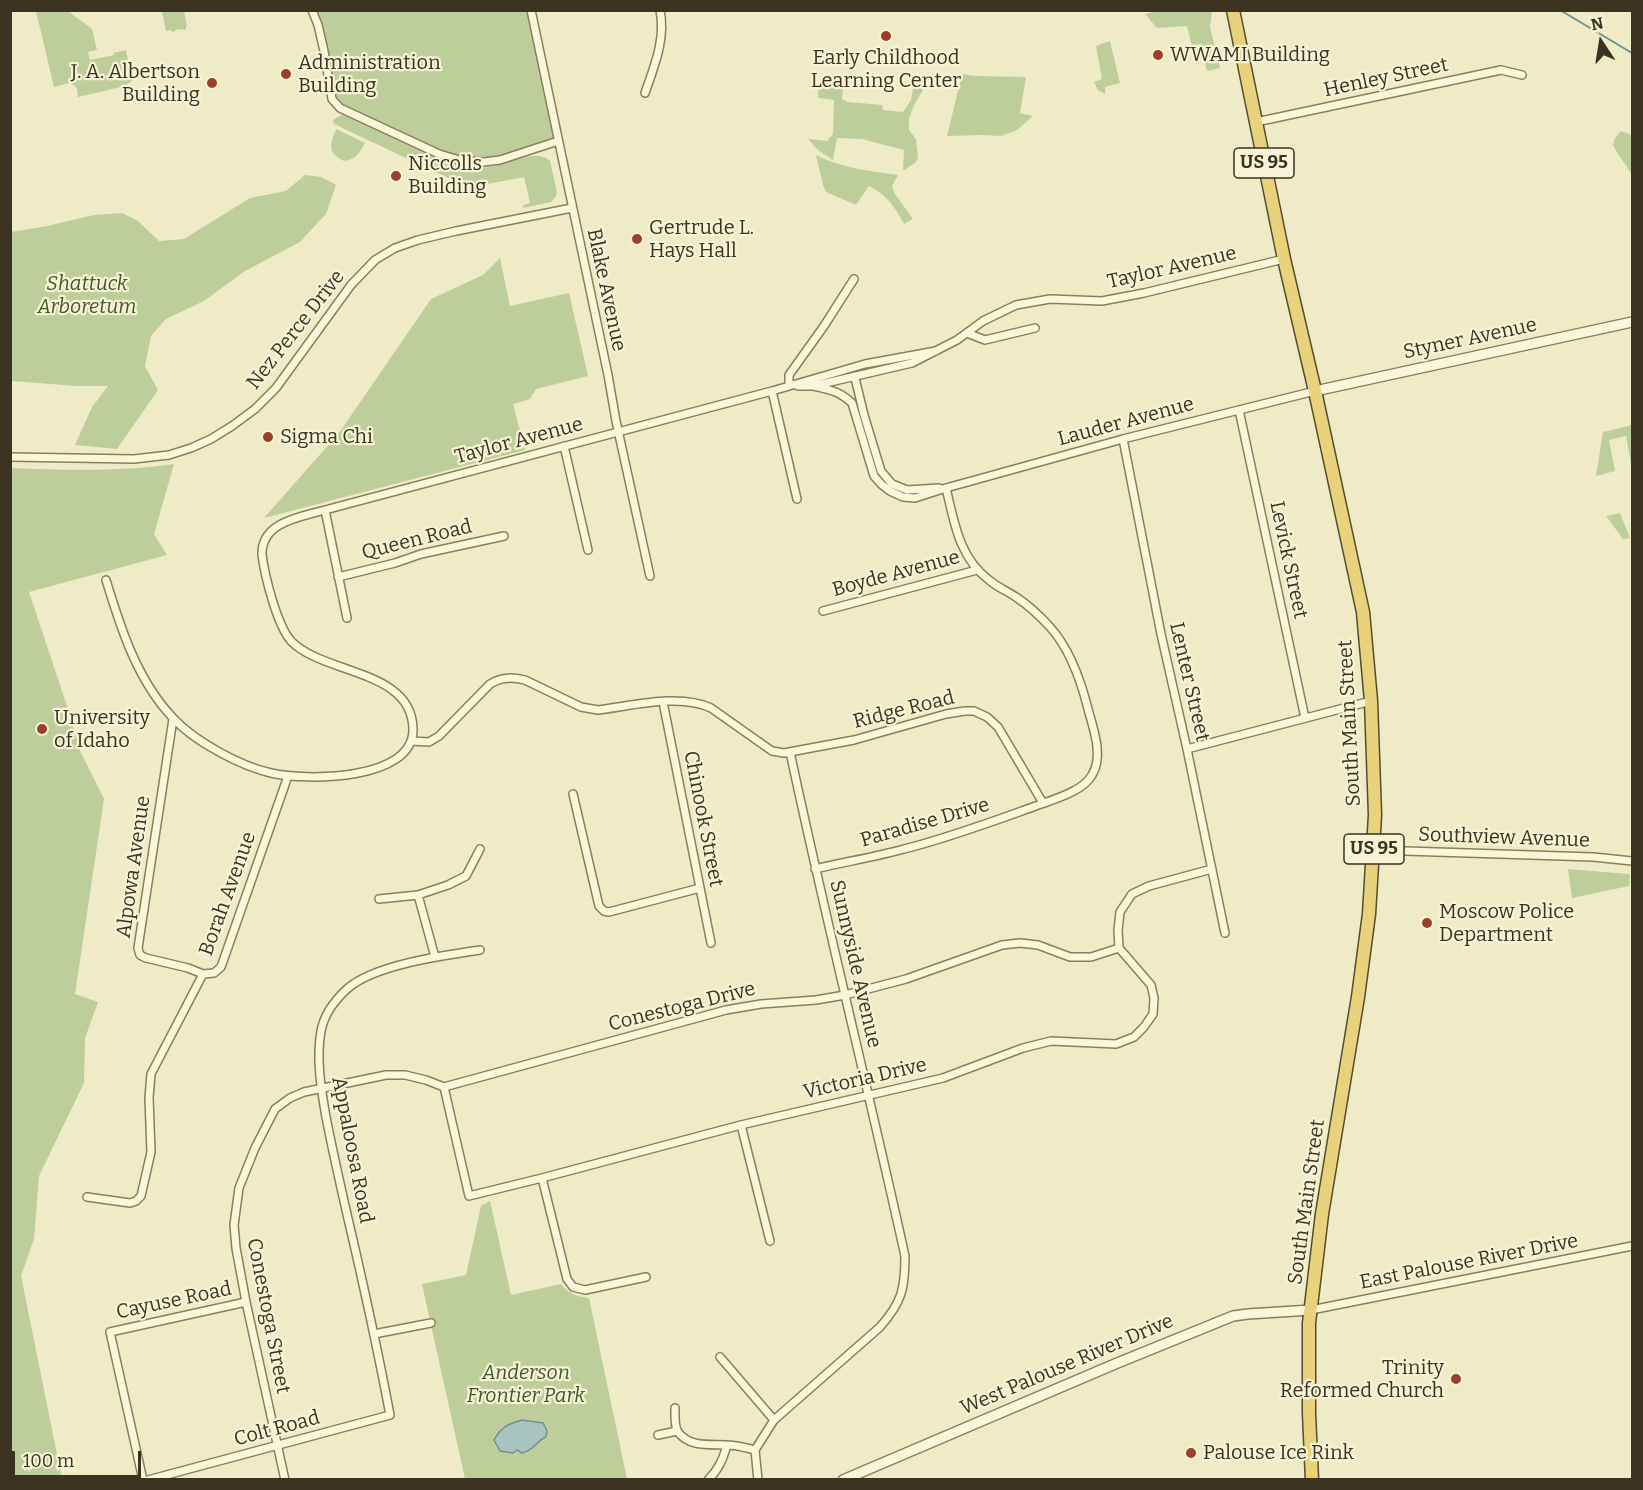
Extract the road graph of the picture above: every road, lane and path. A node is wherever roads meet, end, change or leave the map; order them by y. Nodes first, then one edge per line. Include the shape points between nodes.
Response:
1 (312, 10) edge
2 (531, 10) edge
3 (660, 10) edge
4 (1233, 10) edge
5 (1522, 75) dead end
6 (645, 93) dead end
7 (1256, 122) junction
8 (558, 141) junction
9 (572, 208) junction
10 (1284, 259) junction
11 (854, 279) dead end
12 (1632, 322) edge
13 (1035, 328) dead end
14 (968, 333) junction
15 (936, 351) junction
16 (835, 373) junction
17 (855, 378) junction
18 (789, 386) junction
19 (813, 386) junction
20 (772, 391) junction
21 (1315, 391) junction
22 (1239, 410) junction
23 (619, 432) junction
24 (1123, 439) junction
25 (564, 446) junction
26 (10, 457) edge
27 (946, 488) junction
28 (797, 499) dead end
29 (325, 510) junction
30 (504, 536) dead end
31 (588, 550) dead end
32 (976, 570) junction
33 (650, 576) dead end
34 (338, 577) junction
35 (106, 580) dead end
36 (823, 611) dead end
37 (348, 618) dead end
38 (1371, 701) junction
39 (663, 702) junction
40 (1305, 718) junction
41 (173, 719) junction
42 (411, 741) junction
43 (1187, 749) junction
44 (790, 752) junction
45 (288, 776) junction
46 (573, 794) dead end
47 (1043, 803) junction
48 (480, 849) dead end
49 (1374, 850) junction
50 (1632, 861) edge
51 (815, 869) junction
52 (1212, 869) junction
53 (700, 888) junction
54 (418, 895) junction
55 (379, 898) dead end
56 (1225, 933) dead end
57 (711, 943) dead end
58 (1119, 948) junction
59 (480, 950) dead end
60 (435, 957) junction
61 (203, 974) junction
62 (845, 995) junction
63 (444, 1087) junction
64 (321, 1088) junction
65 (870, 1095) junction
66 (741, 1125) junction
67 (542, 1178) junction
68 (87, 1197) dead end
69 (770, 1240) dead end
70 (1632, 1246) edge
71 (646, 1277) dead end
72 (246, 1302) junction
73 (1311, 1310) junction
74 (431, 1323) dead end
75 (374, 1334) junction
76 (720, 1357) dead end
77 (386, 1391) joint
78 (675, 1408) dead end
79 (774, 1420) junction
80 (677, 1431) junction
81 (658, 1435) dead end
82 (727, 1445) junction
83 (278, 1446) junction
84 (755, 1450) junction
85 (143, 1479) edge
86 (148, 1479) edge
87 (285, 1479) edge
88 (708, 1479) edge
89 (758, 1479) edge
90 (843, 1479) edge
91 (1312, 1479) edge

1 - 8 street via 332,99 340,108 439,154 463,161 501,160
2 - 8 street, Blake Avenue
3 - 6 street via 663,30
4 - 7 highway, South Main Street / US 95
5 - 7 street, Henley Street via 1501,70
7 - 10 highway, South Main Street / US 95
8 - 9 street, Blake Avenue
9 - 23 street, Blake Avenue
9 - 26 street, Nez Perce Drive via 427,238 385,254 351,285 276,388 255,409 201,444 169,455 134,459
10 - 14 street, Taylor Avenue via 1102,301 1050,299 1016,305
10 - 21 highway, South Main Street / US 95
11 - 18 street via 789,375
12 - 21 street, Styner Avenue
13 - 14 street via 985,340
14 - 15 street, Taylor Avenue
15 - 16 street, Taylor Avenue
15 - 17 street, Taylor Avenue via 912,363
16 - 17 street, Taylor Avenue
16 - 18 street, Taylor Avenue
17 - 19 street, Taylor Avenue
17 - 27 street, Lauder Avenue via 881,471 892,483 907,490
18 - 19 street, Taylor Avenue
18 - 20 street, Taylor Avenue
19 - 27 street, Lauder Avenue via 834,390 852,403 874,476 890,491 915,498
20 - 23 street, Taylor Avenue
20 - 28 street
21 - 22 street, Lauder Avenue
21 - 38 highway, South Main Street / US 95 via 1363,612
22 - 24 street, Lauder Avenue
22 - 40 street, Levick Street
23 - 25 street, Taylor Avenue
23 - 33 street, Blake Avenue
24 - 27 street, Lauder Avenue
24 - 43 street, Lenter Street
25 - 29 street, Taylor Avenue
25 - 31 street
27 - 32 street via 959,540
29 - 34 street
29 - 42 street, Taylor Avenue via 286,522 267,534 261,547 274,603 285,632 300,649 396,692 412,716
30 - 34 street, Queen Road
32 - 36 street, Boyde Avenue
32 - 47 street via 1018,598 1052,629 1086,701 1095,738 1095,769 1082,786
34 - 37 street
35 - 41 street via 132,656
38 - 40 street
38 - 49 highway, South Main Street / US 95
39 - 42 street, Ridge Road via 591,710 525,680 506,678 490,684 435,739
39 - 44 street, Ridge Road via 700,703 772,751
39 - 53 street, Chinook Street
40 - 43 street
41 - 45 street via 219,752 270,773
41 - 61 street, Alpowa Avenue via 138,948 146,958
42 - 45 street via 401,756 375,769 328,776
43 - 52 street, Lenter Street
44 - 47 street, Ridge Road via 854,740 946,714 974,711 998,728
44 - 51 street, Sunnyside Avenue
45 - 61 street, Borah Avenue via 221,968
46 - 53 street via 603,911
47 - 51 street, Paradise Drive via 970,830
48 - 54 street via 466,876
49 - 50 street, Southview Avenue
49 - 73 highway, South Main Street / US 95 via 1358,998 1322,1214
51 - 62 street, Sunnyside Avenue
52 - 56 street, Lenter Street
52 - 58 street via 1132,894 1120,912
53 - 57 street, Chinook Street
54 - 55 street
54 - 60 street
58 - 62 street, Conestoga Drive via 1091,957 1070,957 1038,945 1002,945 906,979
58 - 65 street, Victoria Drive via 1151,985 1154,998 1153,1014 1134,1037 1116,1044 1051,1041 943,1078
59 - 60 street, Appaloosa Road
60 - 64 street, Appaloosa Road via 375,972 347,988 335,1001 321,1030
61 - 68 street, Borah Avenue via 151,1074 151,1152 141,1196 130,1203
62 - 63 street, Conestoga Drive via 726,1010
62 - 65 street, Sunnyside Avenue
63 - 64 street via 395,1075
63 - 67 street, Victoria Drive via 469,1196
64 - 72 street, Conestoga Street via 290,1098 275,1109 239,1188 234,1225
64 - 75 street, Appaloosa Road
65 - 66 street, Victoria Drive
65 - 79 street, Sunnyside Avenue via 905,1256 901,1298 880,1327
66 - 67 street, Victoria Drive
66 - 69 street
67 - 71 street via 567,1279 573,1287 585,1290
70 - 73 street, East Palouse River Drive
72 - 83 street, Conestoga Street
72 - 85 street, Cayuse Road via 110,1332
73 - 90 street, West Palouse River Drive via 1233,1316
73 - 91 highway, South Main Street / US 95
74 - 75 street
75 - 77 street, Appaloosa Road
76 - 79 street
77 - 83 street, Colt Road via 390,1415
78 - 80 street
79 - 84 street, Sunnyside Avenue
80 - 81 street
80 - 82 street via 698,1445
82 - 84 street
82 - 88 street via 723,1461
83 - 86 street, Colt Road
83 - 87 street, Conestoga Street
84 - 89 street

